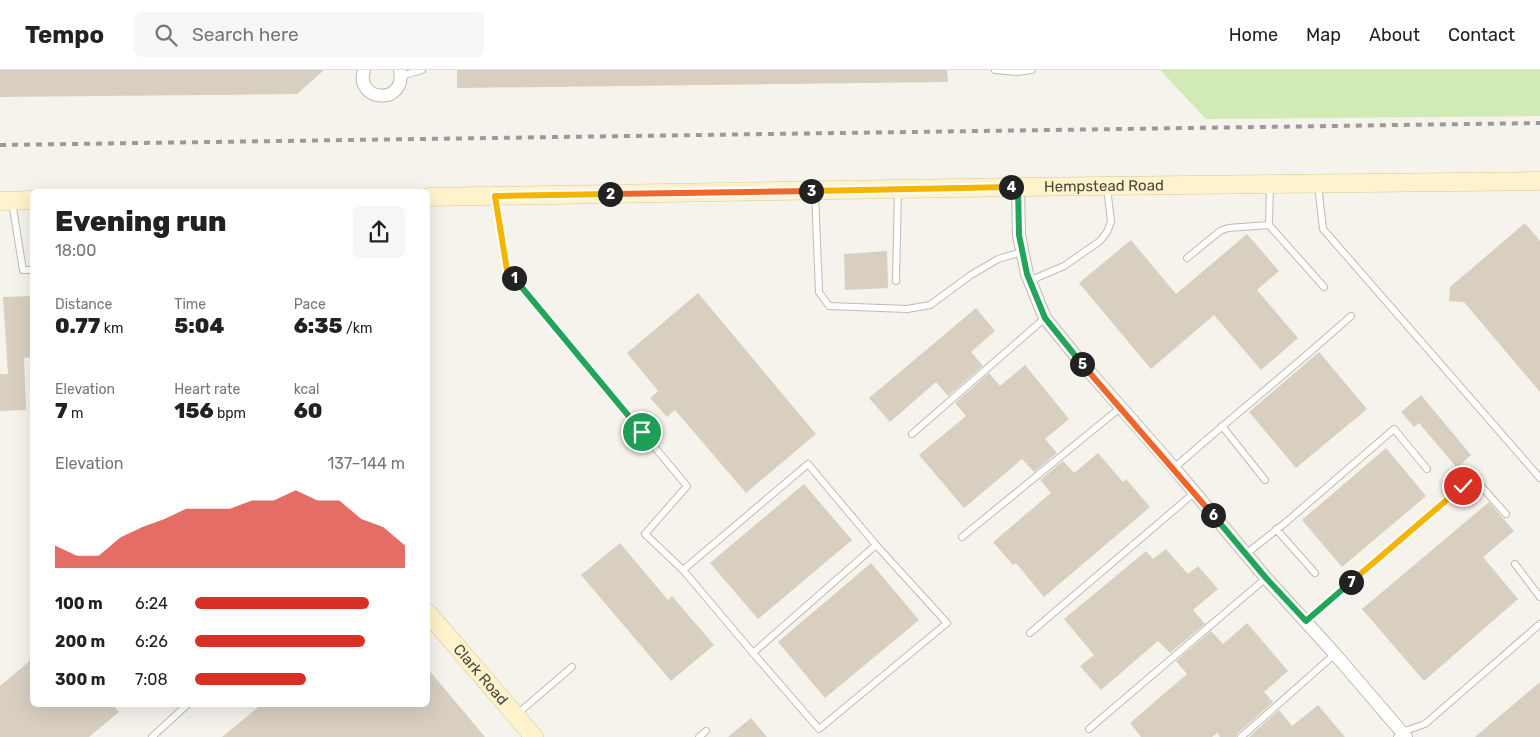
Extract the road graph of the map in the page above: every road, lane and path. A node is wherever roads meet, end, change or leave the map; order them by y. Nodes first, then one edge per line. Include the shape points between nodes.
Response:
1 (364, 70) edge
2 (422, 70) edge
3 (995, 70) edge
4 (1032, 70) edge
5 (401, 73) edge
6 (1540, 181) edge
7 (1270, 184) junction
8 (1318, 184) junction
9 (1107, 186) junction
10 (1018, 187) junction
11 (898, 189) junction
12 (815, 190) junction
13 (495, 196) junction
14 (430, 197) edge
15 (30, 200) edge
16 (6, 201) edge
17 (1269, 225) junction
18 (1022, 252) junction
19 (1187, 258) dead end
20 (30, 270) edge
21 (896, 281) dead end
22 (1029, 281) junction
23 (1324, 287) dead end
24 (1352, 316) dead end
25 (1045, 318) junction
26 (1120, 408) junction
27 (1222, 426) junction
28 (912, 434) dead end
29 (1174, 468) junction
30 (1428, 469) dead end
31 (1540, 478) edge
32 (1265, 480) dead end
33 (1194, 493) junction
34 (1506, 514) dead end
35 (1276, 529) junction
36 (962, 537) dead end
37 (876, 545) junction
38 (1246, 554) junction
39 (1515, 564) dead end
40 (683, 570) junction
41 (1315, 574) dead end
42 (1266, 578) junction
43 (1540, 597) edge
44 (430, 615) edge
45 (1306, 621) junction
46 (1540, 624) edge
47 (1030, 633) dead end
48 (753, 653) junction
49 (1336, 654) junction
50 (572, 666) dead end
51 (185, 707) edge
52 (515, 716) junction
53 (1090, 729) dead end
54 (706, 731) dead end
55 (1402, 735) edge
56 (152, 737) edge
57 (534, 737) edge
58 (700, 737) edge
59 (1241, 737) edge

1 - 5 street via 364,86 379,96 397,89
2 - 5 lane
3 - 4 lane
6 - 8 main road, Hempstead Road
7 - 8 main road, Hempstead Road
7 - 9 main road, Hempstead Road
7 - 17 lane
8 - 31 lane via 1323,229
9 - 10 main road, Hempstead Road
9 - 22 lane via 1111,222 1108,232 1064,266
10 - 11 main road, Hempstead Road
10 - 18 street
11 - 12 main road, Hempstead Road
11 - 21 lane
12 - 13 main road, Hempstead Road
12 - 18 lane via 818,292 828,306 907,309 930,305 998,259
13 - 14 main road, Hempstead Road
13 - 40 lane via 507,270 687,486 645,534
15 - 16 main road
16 - 20 lane via 23,270
17 - 19 lane via 1220,230
17 - 23 lane
18 - 22 street
22 - 25 street
24 - 27 lane
25 - 26 street
25 - 28 lane
26 - 29 street
26 - 36 lane
27 - 29 lane
27 - 32 lane
29 - 33 street
30 - 35 lane via 1394,429
33 - 38 street
33 - 47 lane
34 - 45 lane via 1481,486 1463,486
35 - 38 lane
35 - 41 lane
37 - 40 lane via 808,464
37 - 48 lane
37 - 48 lane via 947,623 819,728
38 - 42 street
39 - 43 lane
40 - 48 lane
42 - 45 street
42 - 53 lane
44 - 52 main road, Clark Road
45 - 49 street
46 - 55 lane via 1425,724
49 - 55 street
49 - 59 lane
50 - 52 lane
51 - 56 lane
52 - 57 main road, Clark Road
54 - 58 lane

